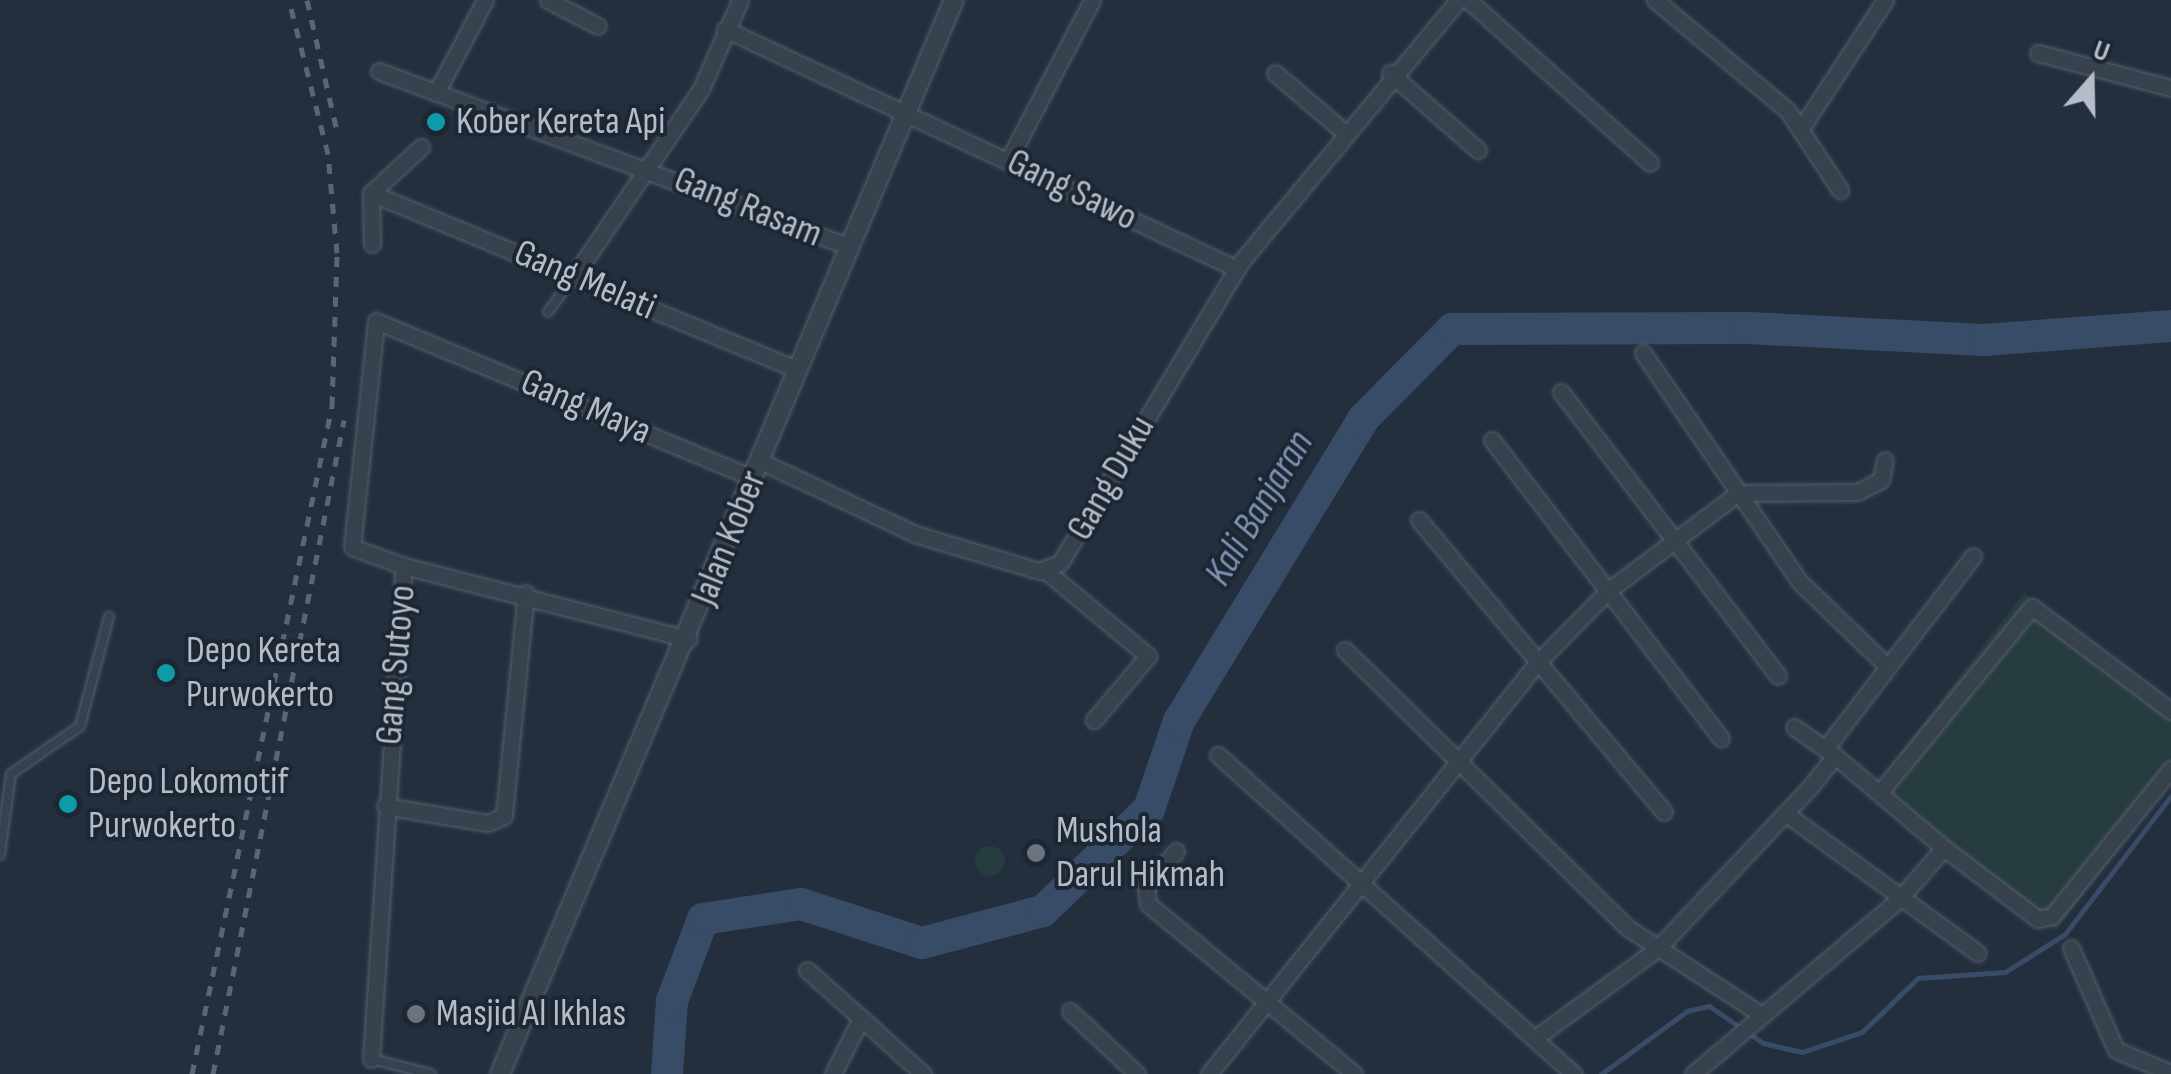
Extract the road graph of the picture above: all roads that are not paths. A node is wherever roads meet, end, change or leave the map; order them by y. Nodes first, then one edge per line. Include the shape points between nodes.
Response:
1 (485, 0) edge
2 (548, 0) edge
3 (740, 0) edge
4 (954, 0) edge
5 (1092, 0) edge
6 (1458, 0) edge
7 (1468, 0) edge
8 (1654, 0) edge
9 (1685, 0) edge
10 (1885, 0) edge
11 (1676, 16) junction
12 (598, 26) dead end
13 (725, 29) junction
14 (2038, 53) dead end
15 (379, 71) dead end
16 (1275, 73) dead end
17 (1390, 73) junction
18 (2171, 88) edge
19 (436, 93) junction
20 (909, 108) junction
21 (1802, 127) junction
22 (1343, 131) junction
23 (421, 147) dead end
24 (1478, 150) dead end
25 (1009, 159) junction
26 (1650, 163) dead end
27 (646, 166) junction
28 (1840, 190) dead end
29 (370, 192) junction
30 (372, 244) dead end
31 (850, 247) junction
32 (1237, 269) junction
33 (574, 276) junction
34 (548, 312) dead end
35 (1643, 353) dead end
36 (798, 370) junction
37 (1561, 392) dead end
38 (1492, 440) dead end
39 (1885, 460) dead end
40 (756, 469) junction
41 (1738, 493) junction
42 (1419, 520) dead end
43 (1677, 539) junction
44 (1972, 556) dead end
45 (404, 566) junction
46 (1046, 571) junction
47 (1609, 590) junction
48 (526, 593) junction
49 (109, 617) dead end
50 (689, 639) junction
51 (1345, 650) dead end
52 (1537, 663) junction
53 (1886, 665) junction
54 (1778, 676) dead end
55 (2171, 712) edge
56 (1094, 720) dead end
57 (1794, 728) dead end
58 (1722, 738) dead end
59 (1830, 753) junction
60 (1218, 754) dead end
61 (1458, 764) junction
62 (2171, 769) edge
63 (1880, 792) junction
64 (386, 806) junction
65 (1664, 812) dead end
66 (1785, 813) junction
67 (1944, 848) junction
68 (1176, 851) dead end
69 (0, 855) edge
70 (1362, 883) junction
71 (1898, 899) junction
72 (2071, 948) dead end
73 (1657, 949) junction
74 (1978, 953) dead end
75 (806, 970) dead end
76 (1266, 1004) junction
77 (1070, 1011) dead end
78 (1761, 1016) junction
79 (861, 1018) junction
80 (1538, 1036) junction
81 (371, 1058) joint
82 (2171, 1073) edge
83 (431, 1074) edge
84 (500, 1074) edge
85 (833, 1074) edge
86 (923, 1074) edge
87 (1137, 1074) edge
88 (1209, 1074) edge
89 (1354, 1074) edge
90 (1574, 1074) edge
91 (1693, 1074) edge

1 - 19 street
2 - 12 street
3 - 13 street
4 - 20 street, Jalan Kober
5 - 25 street
6 - 17 street, Gang Duku
7 - 26 street
8 - 11 street
9 - 11 street
10 - 21 street
11 - 21 street
13 - 20 street, Gang Sawo
13 - 27 street
14 - 18 street
15 - 19 street, Gang Rasam
16 - 22 street
17 - 22 street, Gang Duku
17 - 24 street
19 - 27 street, Gang Rasam
20 - 25 street, Gang Sawo
20 - 31 street, Jalan Kober
21 - 28 street
22 - 32 street, Gang Duku
23 - 29 street
25 - 32 street, Gang Sawo
27 - 31 street, Gang Rasam
27 - 33 street
29 - 30 street
29 - 33 street, Gang Melati
31 - 36 street, Jalan Kober
32 - 46 street, Gang Duku via 1073,545
33 - 34 lane
33 - 36 street, Gang Melati
35 - 41 street
36 - 40 street, Jalan Kober
37 - 43 street
38 - 47 street
39 - 41 street via 1881,480 1858,492
40 - 45 street, Gang Maya via 385,320 372,332 371,424 352,547
40 - 46 street, Gang Duku via 915,534
40 - 50 street, Jalan Kober
41 - 43 street
41 - 53 street via 1800,582
42 - 52 street
43 - 47 street
43 - 54 street
44 - 53 street
45 - 48 street, Gang Sutoyo
45 - 64 street, Gang Sutoyo
46 - 56 street via 1148,656
47 - 52 street
47 - 58 street
48 - 50 street, Gang Sutoyo
48 - 64 street via 504,816 488,823
49 - 69 lane via 80,726 11,774
50 - 84 street, Jalan Kober
51 - 61 street
52 - 61 street
52 - 65 street
53 - 59 street
55 - 63 street via 2032,607
57 - 59 street
59 - 63 street
59 - 66 street
60 - 70 street
61 - 70 street
61 - 73 street
62 - 67 street via 2052,916 2038,918
63 - 67 street
64 - 81 street, Gang Sutoyo
66 - 71 street
66 - 73 street
67 - 71 street
68 - 76 street via 1146,888 1148,904
70 - 76 street
70 - 80 street
71 - 74 street
71 - 78 street
72 - 82 street via 2116,1050
73 - 78 street
73 - 80 street
75 - 79 street
76 - 88 street
76 - 89 street
77 - 87 street
78 - 91 street
79 - 85 street
79 - 86 street
80 - 90 street
81 - 83 lane

